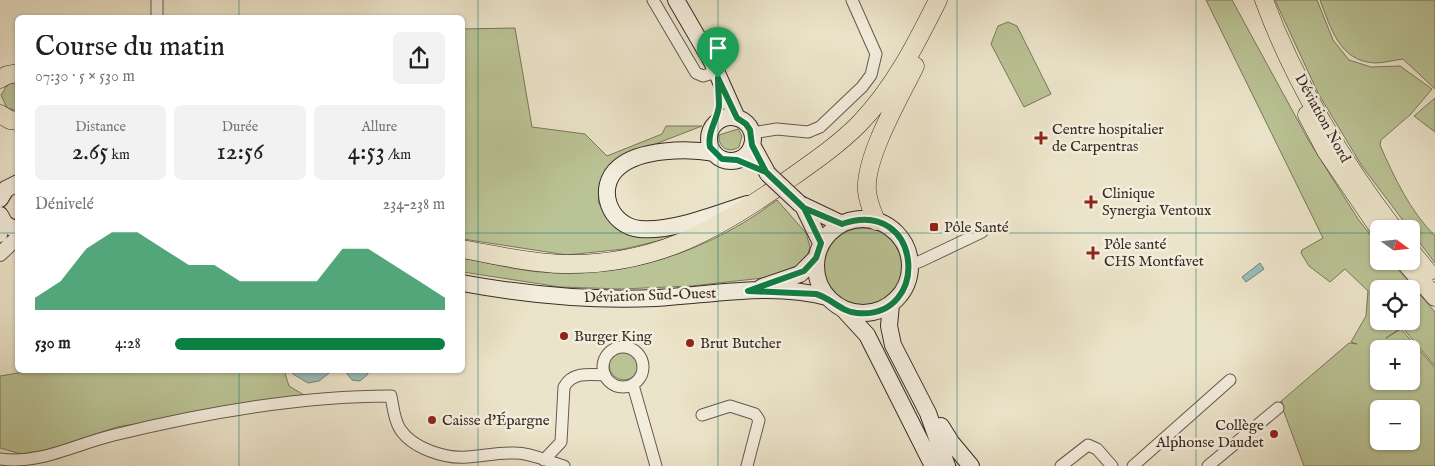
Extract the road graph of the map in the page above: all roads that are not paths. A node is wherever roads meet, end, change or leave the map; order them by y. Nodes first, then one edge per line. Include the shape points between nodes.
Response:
1 (157, 0) edge
2 (653, 0) edge
3 (676, 0) edge
4 (852, 0) edge
5 (938, 0) edge
6 (1252, 0) edge
7 (1264, 0) edge
8 (157, 15) edge
9 (929, 19) junction
10 (15, 74) edge
11 (717, 75) junction
12 (0, 79) edge
13 (0, 114) edge
14 (737, 118) junction
15 (15, 121) edge
16 (712, 128) junction
17 (752, 139) junction
18 (673, 149) junction
19 (714, 153) junction
20 (737, 160) junction
21 (767, 173) junction
22 (15, 184) edge
23 (0, 199) edge
24 (758, 200) junction
25 (802, 206) junction
26 (1, 217) edge
27 (1373, 220) edge
28 (1388, 220) edge
29 (876, 221) junction
30 (842, 224) junction
31 (15, 230) edge
32 (982, 232) dead end
33 (0, 235) edge
34 (15, 240) edge
35 (465, 250) edge
36 (819, 251) junction
37 (0, 254) edge
38 (1420, 262) edge
39 (910, 265) junction
40 (1412, 270) edge
41 (1435, 280) edge
42 (465, 284) edge
43 (748, 291) junction
44 (827, 297) junction
45 (1435, 297) edge
46 (892, 304) junction
47 (844, 310) junction
48 (901, 360) junction
49 (605, 375) junction
50 (1230, 380) dead end
51 (633, 385) junction
52 (902, 399) junction
53 (1278, 408) dead end
54 (702, 415) dead end
55 (942, 449) junction
56 (0, 459) edge
57 (544, 460) junction
58 (564, 466) edge
59 (656, 466) edge
60 (747, 466) edge
61 (933, 466) edge
62 (947, 466) edge
63 (960, 466) edge
64 (971, 466) edge
65 (1060, 466) edge
66 (1112, 466) edge
67 (1133, 466) edge
68 (1208, 466) edge

1 - 8 street
2 - 11 street via 696,73
3 - 11 main road
4 - 17 street via 876,54 871,75 820,127 808,132 777,129
5 - 9 main road
6 - 27 main road, Déviation Nord via 1272,49 1326,152
7 - 28 main road, Déviation Nord via 1308,94 1349,166
9 - 24 main road via 893,83 860,124
9 - 29 main road via 929,33 881,136 871,165 866,190
10 - 12 main road
11 - 14 main road
11 - 16 main road via 719,106
13 - 15 main road
14 - 16 main road via 728,117
14 - 17 main road via 746,124
16 - 18 main road
16 - 19 main road via 710,147
17 - 20 main road via 746,154
17 - 21 main road
18 - 19 main road
18 - 24 main road via 630,160 612,174 606,192 608,205 622,223 639,229 661,228
19 - 20 main road via 722,159
20 - 21 main road
21 - 25 main road, bridge
22 - 23 main road via 6,189
24 - 35 main road via 698,236 661,251 635,257 564,264 530,262
25 - 30 main road
25 - 36 main road
26 - 31 main road
26 - 33 street
29 - 30 main road via 859,219
29 - 39 main road via 899,236
30 - 36 main road via 834,229
32 - 39 street
34 - 37 street
36 - 43 main road via 800,274
36 - 44 main road via 817,279
38 - 41 main road
39 - 46 main road via 905,286
40 - 45 main road
42 - 43 main road, Déviation Sud-Ouest via 528,294 581,298 656,298
43 - 44 main road via 808,293
44 - 47 main road
46 - 47 main road via 869,313
46 - 48 main road via 890,336
47 - 52 main road via 867,335
48 - 55 main road
48 - 64 main road via 951,442
49 - 51 street via 617,386
49 - 51 street via 603,363 610,352 618,347 631,348 641,356 644,368
49 - 57 street via 577,375 567,382 561,442
50 - 67 street
51 - 59 street
52 - 55 main road
52 - 61 main road
53 - 68 street
54 - 60 street via 730,406 755,414 759,420
55 - 62 main road
55 - 63 main road
56 - 57 street via 26,461 112,435 256,408 336,396 390,396 398,427 409,440 422,447 465,458 498,452 519,453
57 - 58 street
65 - 66 street via 1088,446 1097,449

